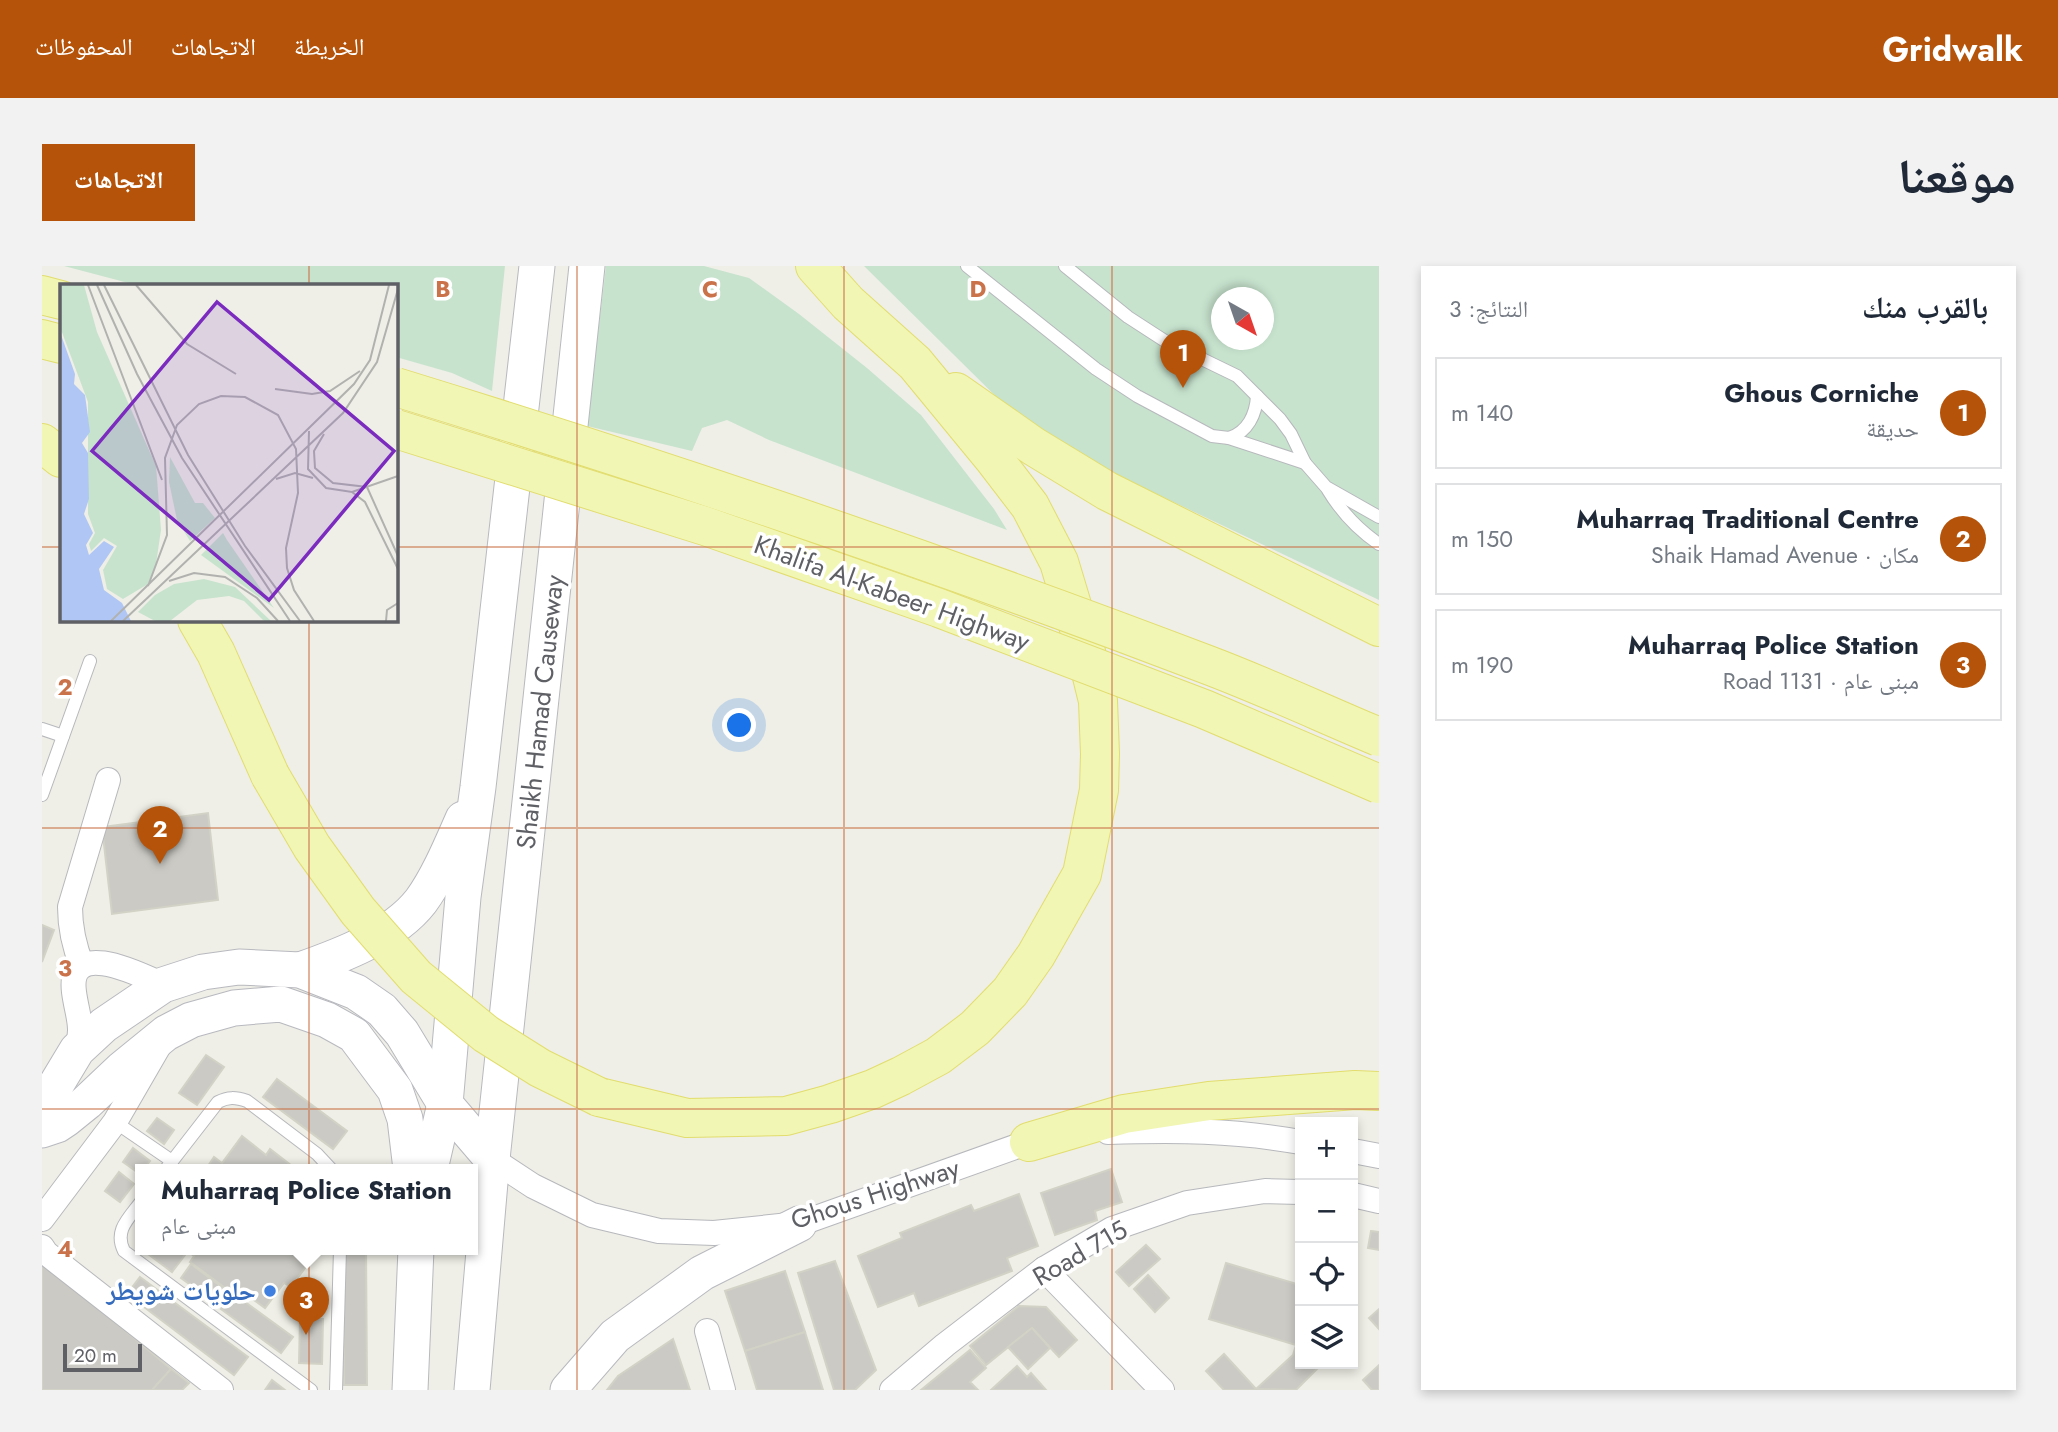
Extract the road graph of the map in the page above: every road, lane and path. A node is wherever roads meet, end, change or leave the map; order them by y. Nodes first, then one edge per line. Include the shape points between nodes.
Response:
1 (537, 266) edge
2 (587, 266) edge
3 (815, 266) edge
4 (967, 266) edge
5 (1065, 266) edge
6 (42, 295) edge
7 (60, 300) edge
8 (42, 339) edge
9 (60, 344) edge
10 (915, 363) junction
11 (397, 387) edge
12 (1257, 396) junction
13 (397, 429) edge
14 (1229, 438) junction
15 (42, 443) edge
16 (60, 457) edge
17 (1305, 463) junction
18 (1325, 487) junction
19 (1379, 517) edge
20 (1379, 544) edge
21 (198, 621) edge
22 (1379, 627) edge
23 (90, 661) dead end
24 (42, 729) edge
25 (63, 736) junction
26 (1379, 737) edge
27 (108, 780) dead end
28 (1379, 784) edge
29 (478, 787) junction
30 (42, 795) edge
31 (82, 966) junction
32 (300, 970) junction
33 (163, 985) junction
34 (166, 1033) junction
35 (77, 1050) junction
36 (42, 1056) edge
37 (1379, 1091) edge
38 (444, 1104) junction
39 (50, 1119) edge
40 (115, 1122) junction
41 (1295, 1141) edge
42 (1029, 1142) junction
43 (1358, 1152) edge
44 (1379, 1156) edge
45 (492, 1158) junction
46 (168, 1164) edge
47 (170, 1164) edge
48 (326, 1164) edge
49 (410, 1164) edge
50 (431, 1164) edge
51 (1295, 1192) edge
52 (1358, 1196) edge
53 (1379, 1201) edge
54 (135, 1210) edge
55 (42, 1219) edge
56 (799, 1224) junction
57 (42, 1247) edge
58 (340, 1255) edge
59 (416, 1255) edge
60 (1044, 1269) junction
61 (707, 1331) dead end
62 (221, 1390) edge
63 (311, 1390) edge
64 (335, 1390) edge
65 (410, 1390) edge
66 (471, 1390) edge
67 (568, 1390) edge
68 (723, 1390) edge
69 (892, 1390) edge
70 (1162, 1390) edge

1 - 29 main road, Shaikh Hamad Causeway
2 - 45 main road, Shaikh Hamad Causeway
3 - 10 main road via 848,303
4 - 14 lane via 1106,376 1181,421 1212,436
5 - 12 lane via 1128,317 1237,376
6 - 7 main road
8 - 9 main road
10 - 21 main road, bridge via 1030,506 1059,562 1098,701 1099,790 1082,874 1037,955 1010,992 975,1028 938,1056 873,1089 786,1116 687,1118 600,1097 540,1068 486,1034 416,977 358,911 320,858 270,775
10 - 22 main road via 1033,446 1107,491
11 - 26 main road, Khalifa Al-Kabeer Highway, bridge via 951,570 1210,666
12 - 14 lane via 1249,422
12 - 17 lane via 1291,434
13 - 28 main road, Khalifa Al-Kabeer Highway, bridge via 705,526 939,608 1204,709
14 - 17 lane
15 - 16 main road
17 - 18 lane
18 - 19 lane
18 - 20 lane via 1360,532
23 - 25 lane
24 - 25 lane
25 - 30 lane
27 - 31 street via 70,907 73,945
29 - 32 main road via 421,901 398,924 343,955
29 - 38 main road, Shaikh Hamad Causeway
31 - 33 street via 104,963
31 - 35 street via 74,989 81,1026
32 - 33 main road via 239,967
32 - 38 main road, Ghous Highway via 356,992 382,1010 402,1033
33 - 35 main road via 104,1025
34 - 39 main road via 87,1102
34 - 40 street
34 - 49 main road via 191,1020 234,1008 281,1004 327,1020 354,1035 395,1090 405,1119
35 - 36 main road
35 - 39 main road
37 - 42 main road via 1209,1101 1124,1114
38 - 45 main road, Ghous Highway
38 - 50 main road, Shaikh Hamad Causeway
39 - 40 street
40 - 46 lane
40 - 55 street
41 - 42 street, Ghous Highway via 1184,1129 1106,1132
42 - 56 street, Ghous Highway
43 - 44 street
45 - 56 street, Ghous Highway via 533,1186 592,1215 659,1231 714,1233
45 - 66 main road, Shaikh Hamad Causeway
47 - 48 lane via 218,1102 237,1098 247,1101
51 - 60 street, Road 715 via 1265,1191 1187,1203 1112,1229
52 - 53 street
54 - 63 lane via 119,1236 124,1251
56 - 67 main road via 702,1273 615,1336
57 - 62 street
58 - 64 lane
59 - 65 main road
60 - 69 street, Road 715
60 - 70 street
61 - 68 street

